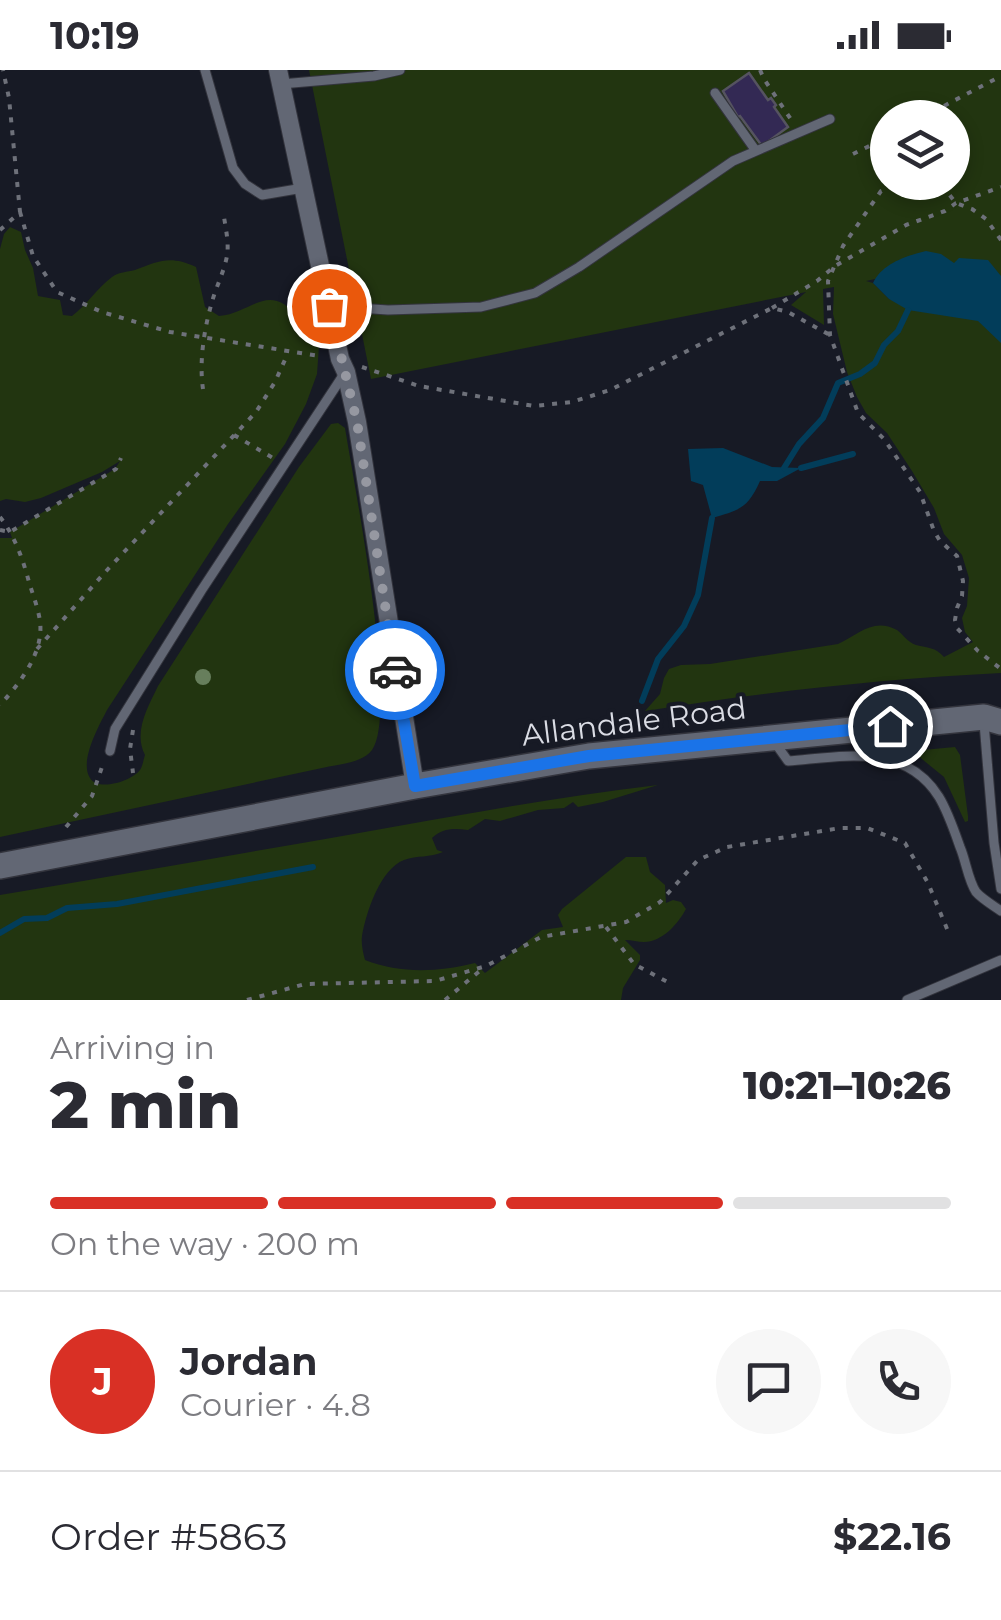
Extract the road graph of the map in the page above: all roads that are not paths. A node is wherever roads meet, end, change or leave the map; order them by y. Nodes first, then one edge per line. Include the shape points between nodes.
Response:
1 (205, 70) edge
2 (400, 70) edge
3 (279, 77) edge
4 (715, 93) dead end
5 (830, 119) dead end
6 (756, 152) junction
7 (303, 188) junction
8 (329, 306) junction
9 (343, 366) junction
10 (995, 715) edge
11 (772, 738) junction
12 (110, 751) road end
13 (415, 786) junction
14 (0, 866) edge
15 (1001, 889) edge
16 (1001, 911) edge
17 (1001, 960) edge
18 (907, 1000) edge

1 - 7 lane via 233,168 246,184 262,194
2 - 3 lane
3 - 7 street
4 - 6 lane
5 - 6 lane
6 - 8 lane via 535,293 481,307
7 - 8 street
8 - 9 street
9 - 12 lane via 115,729
9 - 13 street
10 - 11 main road, Allandale Road
10 - 15 lane via 992,831
11 - 13 main road, Allandale Road via 589,756
11 - 16 lane via 788,761 870,755 914,770 950,818 977,892
13 - 14 main road, Allandale Road
17 - 18 lane

